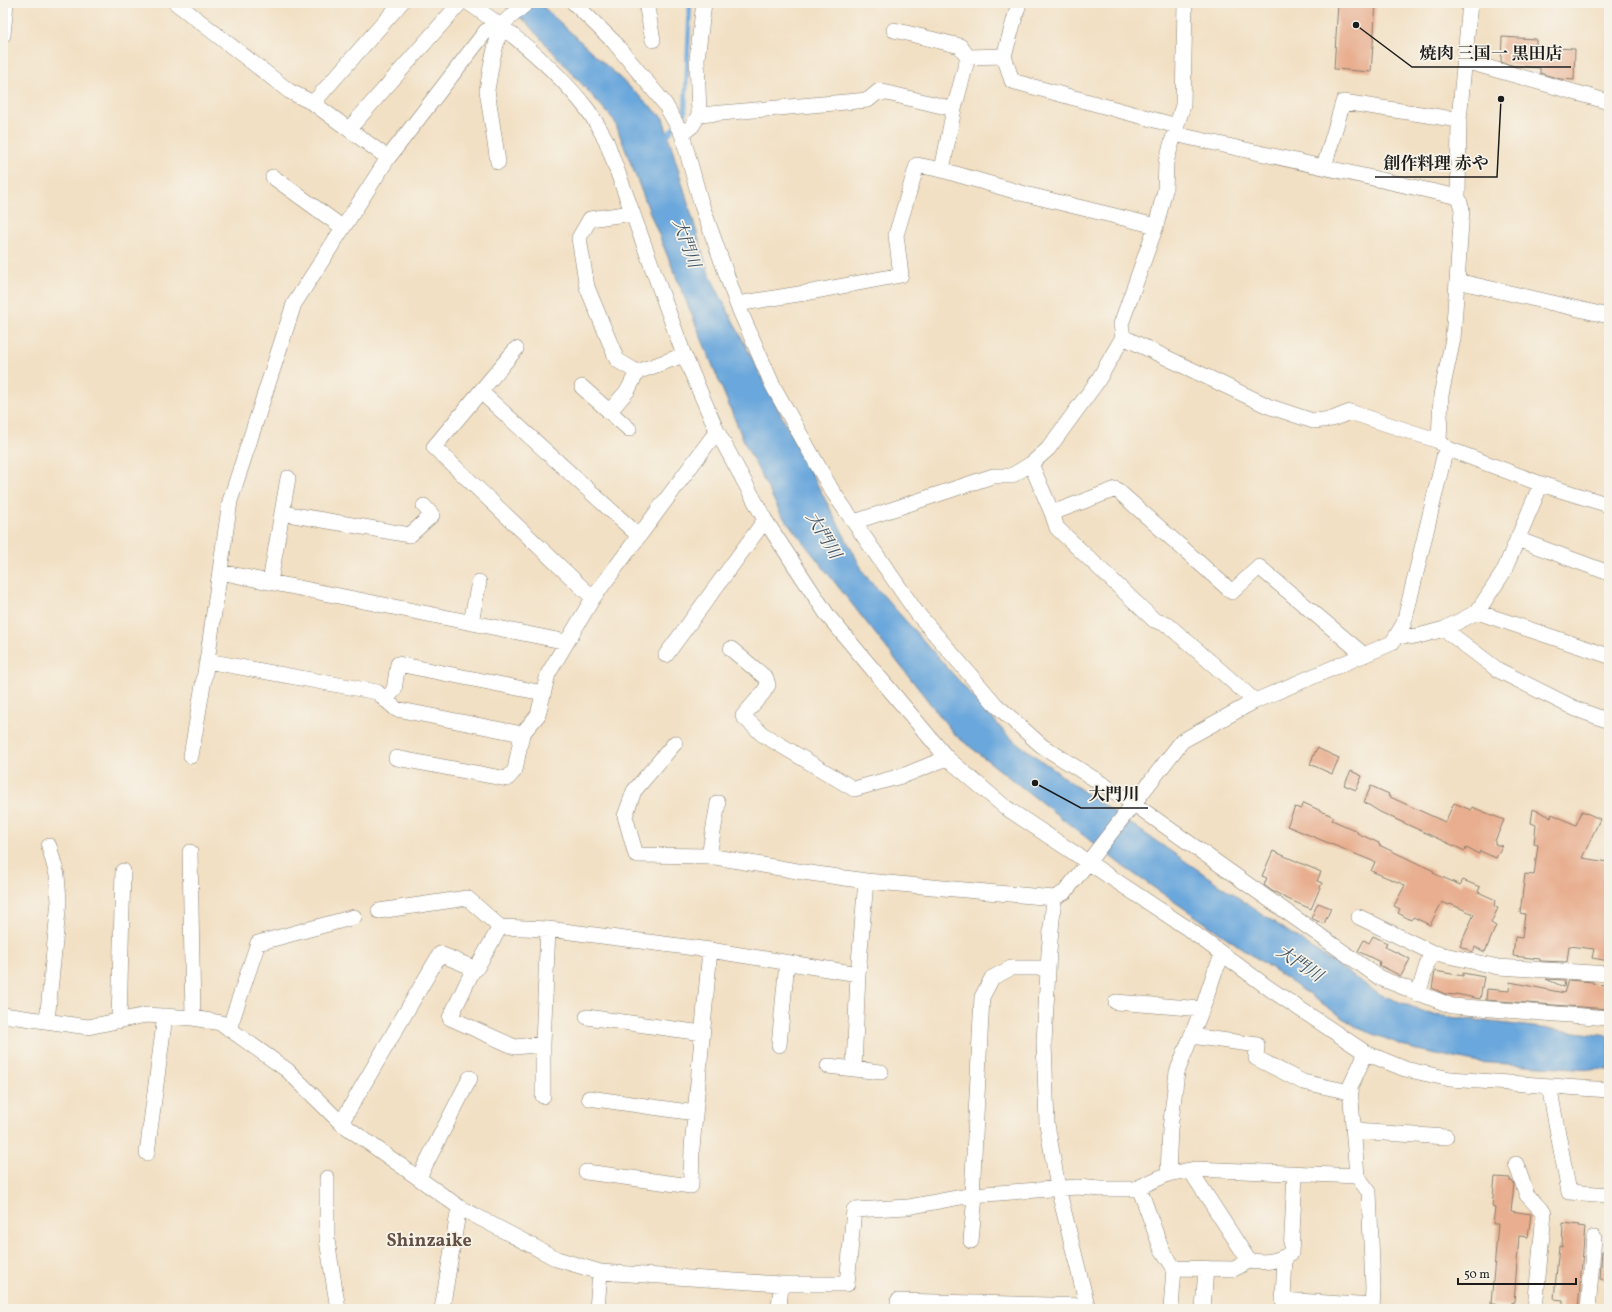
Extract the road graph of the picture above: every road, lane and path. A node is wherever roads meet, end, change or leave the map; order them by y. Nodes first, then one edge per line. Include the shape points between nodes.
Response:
1 (6, 3) edge
2 (176, 3) edge
3 (401, 3) edge
4 (460, 3) edge
5 (469, 3) edge
6 (527, 3) edge
7 (574, 3) edge
8 (646, 3) edge
9 (704, 3) edge
10 (1019, 3) edge
11 (1185, 3) edge
12 (1470, 3) edge
13 (503, 23) junction
14 (894, 30) dead end
15 (3, 35) edge
16 (653, 40) dead end
17 (1004, 56) junction
18 (968, 57) junction
19 (1465, 61) junction
20 (1609, 102) edge
21 (313, 103) junction
22 (954, 109) junction
23 (699, 115) junction
24 (1460, 120) junction
25 (349, 130) junction
26 (1175, 130) junction
27 (682, 134) junction
28 (388, 158) junction
29 (498, 162) dead end
30 (1324, 167) junction
31 (942, 170) junction
32 (273, 177) dead end
33 (1458, 197) junction
34 (632, 213) junction
35 (1156, 226) junction
36 (342, 227) junction
37 (1457, 281) junction
38 (737, 304) junction
39 (1609, 316) edge
40 (1123, 337) junction
41 (516, 349) dead end
42 (684, 355) junction
43 (636, 372) junction
44 (582, 387) dead end
45 (481, 392) junction
46 (609, 412) junction
47 (629, 429) dead end
48 (717, 431) junction
49 (1442, 445) junction
50 (1031, 464) junction
51 (288, 478) dead end
52 (1541, 484) junction
53 (1609, 505) edge
54 (424, 506) dead end
55 (282, 513) junction
56 (1052, 513) junction
57 (766, 520) junction
58 (854, 522) junction
59 (639, 536) junction
60 (1517, 538) junction
61 (220, 572) junction
62 (1609, 573) edge
63 (270, 582) junction
64 (479, 582) dead end
65 (593, 598) junction
66 (1477, 612) junction
67 (471, 622) junction
68 (1444, 629) junction
69 (1398, 634) junction
70 (567, 642) junction
71 (731, 649) dead end
72 (666, 655) dead end
73 (1364, 655) junction
74 (1609, 656) edge
75 (207, 661) junction
76 (544, 693) junction
77 (385, 700) junction
78 (1255, 701) junction
79 (1609, 721) edge
80 (522, 734) junction
81 (675, 743) dead end
82 (191, 756) dead end
83 (396, 758) dead end
84 (947, 758) junction
85 (718, 803) dead end
86 (1132, 806) junction
87 (49, 846) dead end
88 (190, 852) dead end
89 (709, 856) junction
90 (1090, 860) junction
91 (123, 871) dead end
92 (866, 881) junction
93 (1054, 898) junction
94 (379, 911) dead end
95 (354, 917) dead end
96 (1359, 917) dead end
97 (500, 927) junction
98 (548, 929) junction
99 (710, 950) junction
100 (1431, 952) junction
101 (1223, 955) junction
102 (787, 962) junction
103 (474, 968) junction
104 (1048, 968) junction
105 (858, 974) junction
106 (1609, 974) edge
107 (1418, 994) junction
108 (1116, 1002) dead end
109 (1202, 1009) junction
110 (3, 1015) edge
111 (165, 1016) junction
112 (587, 1017) dead end
113 (193, 1018) junction
114 (1609, 1018) edge
115 (46, 1021) junction
116 (119, 1021) junction
117 (229, 1029) junction
118 (702, 1033) junction
119 (1191, 1036) junction
120 (543, 1044) junction
121 (779, 1045) dead end
122 (1366, 1053) junction
123 (828, 1066) dead end
124 (854, 1068) junction
125 (881, 1072) dead end
126 (470, 1078) dead end
127 (1549, 1086) junction
128 (1609, 1090) edge
129 (1350, 1092) junction
130 (543, 1096) dead end
131 (589, 1098) dead end
132 (695, 1113) junction
133 (341, 1122) junction
134 (1354, 1131) junction
135 (1446, 1136) dead end
136 (147, 1153) dead end
137 (1516, 1164) dead end
138 (1190, 1170) junction
139 (586, 1172) dead end
140 (1168, 1174) junction
141 (1296, 1175) junction
142 (1357, 1176) junction
143 (419, 1177) junction
144 (328, 1178) dead end
145 (1139, 1187) junction
146 (1058, 1188) junction
147 (973, 1195) junction
148 (1609, 1195) edge
149 (459, 1207) junction
150 (1594, 1238) dead end
151 (971, 1241) dead end
152 (1284, 1257) junction
153 (1249, 1261) junction
154 (1174, 1268) junction
155 (1206, 1268) junction
156 (600, 1272) junction
157 (780, 1284) junction
158 (1088, 1308) edge
159 (1372, 1308) edge
160 (338, 1309) edge
161 (442, 1309) edge
162 (597, 1309) edge
163 (780, 1309) edge
164 (898, 1309) edge
165 (1171, 1309) edge
166 (1203, 1309) edge
167 (1535, 1309) edge
168 (1588, 1309) edge

1 - 15 street
2 - 21 street via 289,91
3 - 21 street
4 - 25 street
5 - 13 street
6 - 13 street
7 - 27 street via 614,42 665,104
8 - 16 street
9 - 23 street via 697,59
10 - 17 street
11 - 26 street via 1183,105
12 - 19 street
13 - 28 street via 486,31
13 - 29 street via 487,90
13 - 34 street via 587,109 606,140
14 - 18 street via 960,46
17 - 18 street
17 - 26 street via 1012,81
18 - 22 street
19 - 20 street
19 - 24 street
21 - 25 street
22 - 23 street via 879,91 868,100
22 - 31 street
23 - 27 street via 692,126
24 - 30 street via 1343,102
24 - 33 street
25 - 28 street
26 - 30 street
26 - 35 street via 1166,162 1165,190
27 - 38 street via 701,203
28 - 36 street
30 - 33 street
31 - 35 street via 1025,194
31 - 38 street via 917,165 896,235 901,275
32 - 36 street
33 - 37 street via 1462,209
34 - 42 street
34 - 43 street via 590,219 579,238 587,287 617,360
35 - 40 street via 1122,324
36 - 61 street via 294,304 230,501
37 - 39 street
37 - 49 street via 1453,339 1441,395
38 - 58 street via 773,386 831,489
40 - 49 street via 1268,406 1313,421 1332,419 1350,412
40 - 50 street via 1097,382 1048,449
41 - 45 street
42 - 43 street
42 - 48 street
43 - 46 street via 628,390
44 - 46 street
45 - 59 street
45 - 65 street via 434,447
46 - 47 street
48 - 57 street
48 - 59 street
49 - 52 street
49 - 69 street via 1404,623
50 - 56 street
50 - 58 street via 1011,476 993,476
51 - 55 street
52 - 53 street
52 - 60 street
54 - 55 street via 432,515 410,535
55 - 63 street
56 - 73 street via 1116,489 1232,592 1259,567
56 - 78 street via 1057,528 1154,620 1168,625
57 - 72 street
57 - 84 street via 828,616
58 - 86 street via 917,613 995,704 1042,746
59 - 65 street
60 - 62 street
60 - 66 street via 1503,574
61 - 63 street
61 - 75 street
63 - 67 street
64 - 67 street
65 - 70 street
66 - 68 street
66 - 74 street
67 - 70 street
68 - 69 street via 1415,637
68 - 79 street via 1498,670 1576,709
69 - 73 street via 1392,643
70 - 76 street via 548,674
71 - 84 street via 766,678 768,684 743,716 762,734 854,789 905,775
73 - 78 street
75 - 77 street via 377,692
75 - 82 street
76 - 77 street via 398,664 394,690
76 - 80 street via 538,715
77 - 80 street via 396,709
78 - 86 street via 1182,741
80 - 83 street via 515,770 507,779
81 - 89 street via 634,792 625,816 636,855
84 - 90 street via 1005,807
85 - 89 street
86 - 90 street
86 - 107 street via 1380,978
87 - 115 street via 57,875 60,902
88 - 113 street
89 - 92 street
90 - 93 street via 1065,892
90 - 101 street
91 - 116 street
92 - 93 street
92 - 105 street
93 - 104 street
94 - 97 street via 467,898
95 - 117 street via 258,943
96 - 100 street
97 - 98 street
97 - 103 street via 476,969
98 - 99 street
98 - 120 street
99 - 102 street
99 - 118 street
100 - 106 street via 1498,967
100 - 107 street
101 - 109 street
101 - 122 street
102 - 105 street
102 - 121 street
103 - 120 street via 450,1018 515,1047
103 - 133 street via 440,954
104 - 146 street via 1044,1043 1047,1124
104 - 147 street via 1012,968 992,978 982,997
105 - 124 street
107 - 114 street via 1452,1006
108 - 109 street
109 - 119 street
110 - 115 street
111 - 113 street
111 - 116 street via 146,1015
111 - 136 street
112 - 118 street
113 - 117 street via 221,1023
115 - 116 street via 88,1027
117 - 133 street via 288,1070
118 - 132 street
119 - 129 street via 1257,1045 1256,1058 1303,1082
119 - 140 street via 1177,1072
120 - 130 street
122 - 127 street via 1405,1068 1450,1079
122 - 129 street
123 - 124 street
124 - 125 street
126 - 143 street
127 - 128 street
127 - 148 street via 1569,1192
129 - 134 street
131 - 132 street
132 - 139 street via 691,1186
133 - 143 street
134 - 135 street
134 - 142 street
137 - 167 street via 1527,1195 1544,1214
138 - 140 street
138 - 141 street
138 - 153 street
140 - 145 street
141 - 142 street
141 - 152 street via 1291,1253
142 - 159 street via 1369,1192
143 - 149 street
144 - 160 street via 327,1240
145 - 146 street
145 - 154 street via 1161,1248
146 - 147 street
146 - 158 street
147 - 151 street
147 - 157 street via 908,1207 854,1210 847,1284
149 - 156 street via 557,1259
149 - 161 street
150 - 168 street
152 - 153 street via 1265,1263
152 - 159 street via 1283,1300
153 - 155 street via 1234,1269
154 - 155 street
154 - 165 street
155 - 166 street
156 - 157 street
156 - 162 street
157 - 163 street
158 - 164 street via 898,1301

